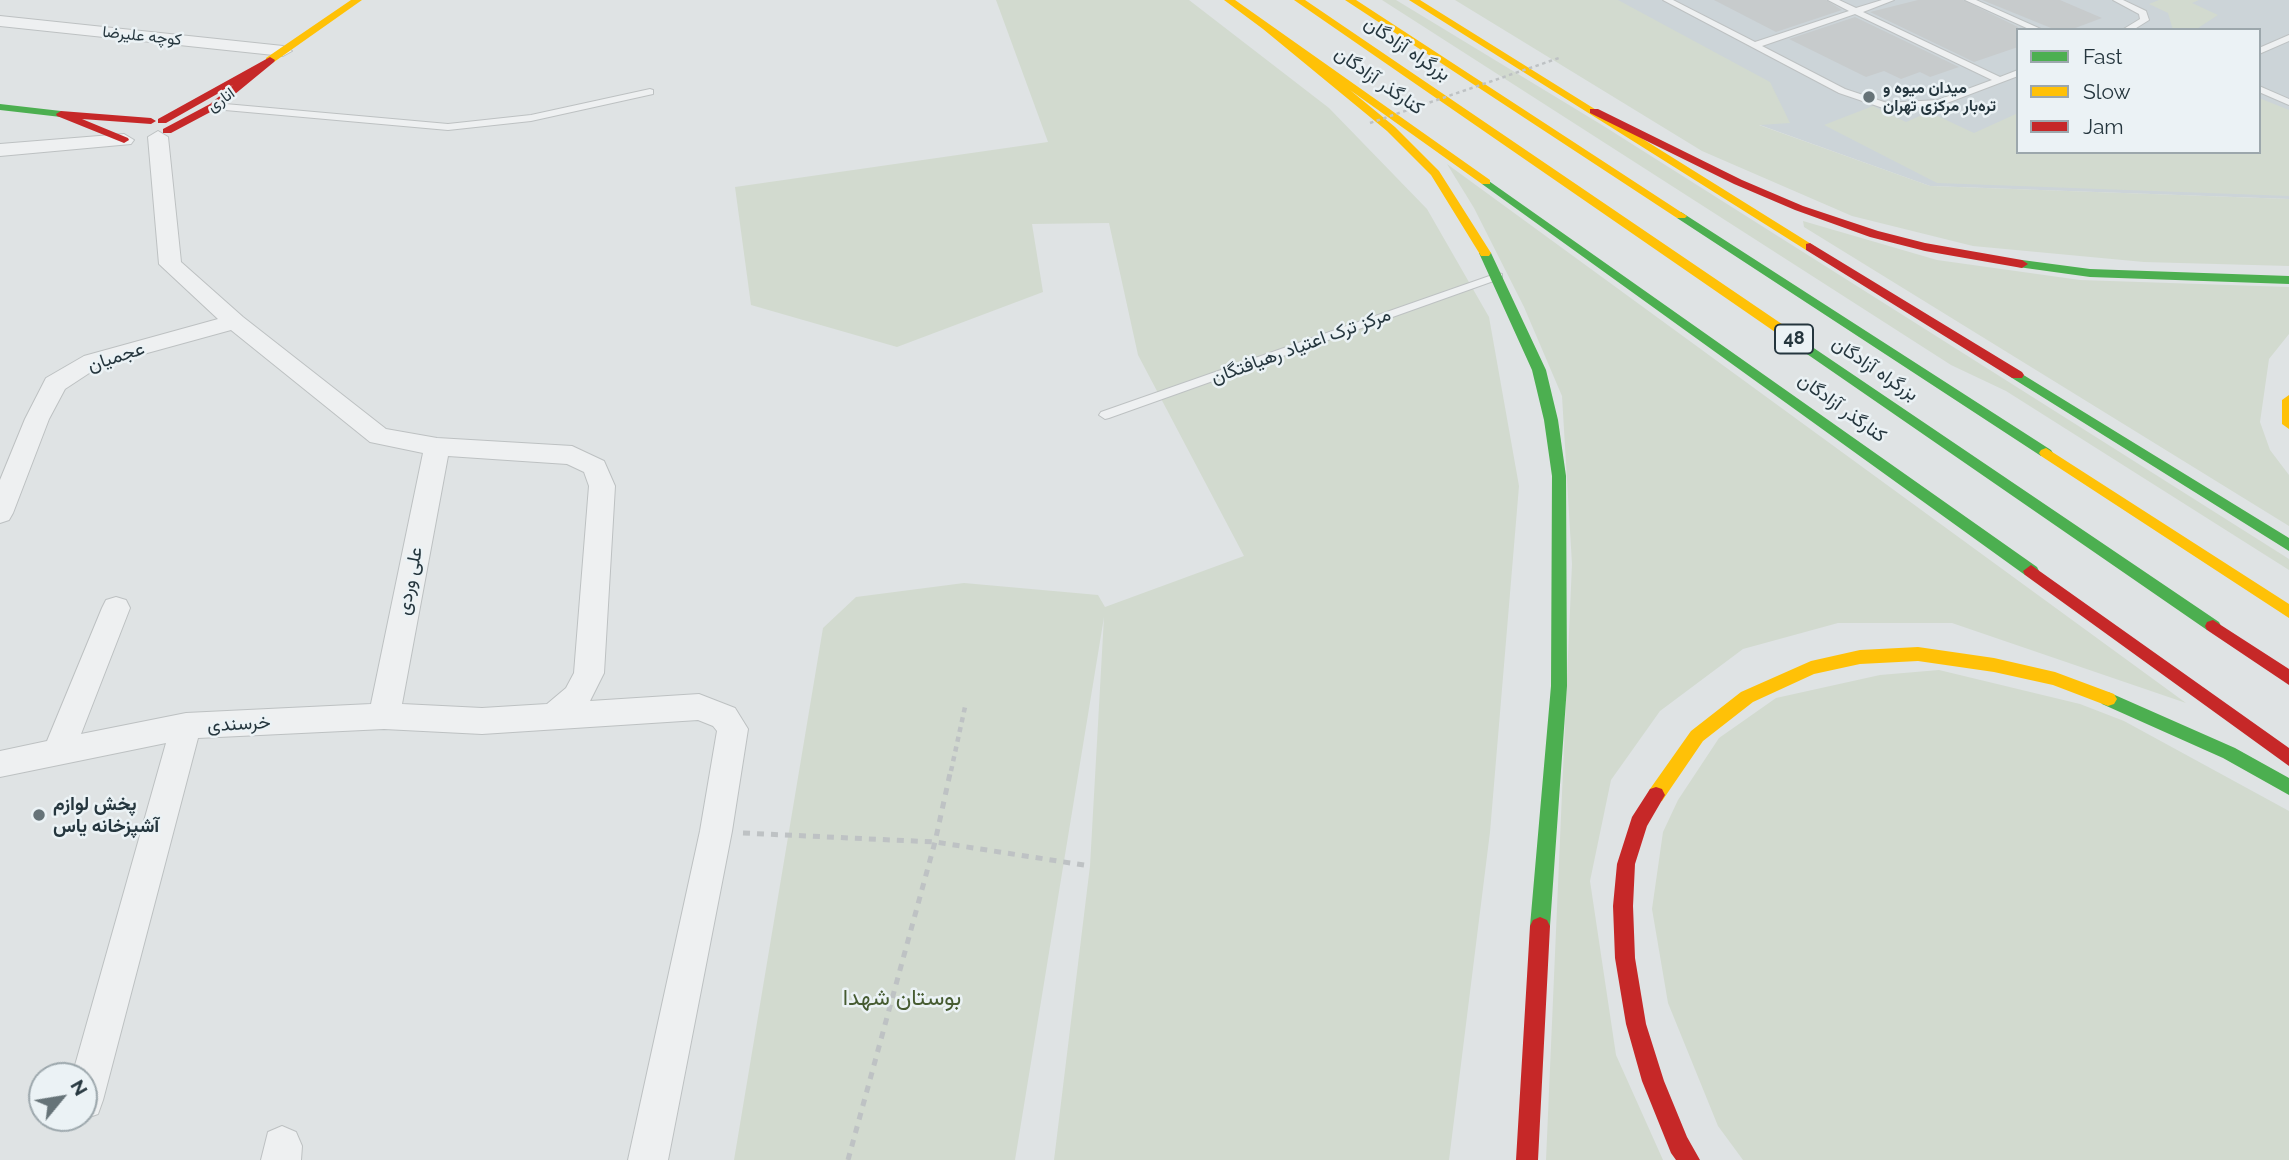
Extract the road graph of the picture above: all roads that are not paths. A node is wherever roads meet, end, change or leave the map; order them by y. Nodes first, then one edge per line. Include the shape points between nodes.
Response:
1 (357, 0) edge
2 (1230, 0) edge
3 (1299, 0) edge
4 (1350, 0) edge
5 (1414, 0) edge
6 (1667, 0) edge
7 (1832, 0) edge
8 (1890, 0) edge
9 (1969, 0) edge
10 (2117, 0) edge
11 (1856, 11) junction
12 (0, 21) edge
13 (2034, 28) edge
14 (2130, 28) edge
15 (1268, 29) junction
16 (2289, 38) edge
17 (1755, 45) junction
18 (2261, 50) edge
19 (276, 56) junction
20 (2016, 74) edge
21 (2000, 80) junction
22 (2261, 90) edge
23 (650, 92) dead end
24 (2289, 102) edge
25 (214, 106) junction
26 (0, 107) edge
27 (1594, 111) junction
28 (61, 114) junction
29 (160, 127) junction
30 (124, 140) junction
31 (0, 150) edge
32 (1498, 276) junction
33 (2289, 280) edge
34 (235, 322) junction
35 (2289, 400) edge
36 (1105, 415) dead end
37 (2289, 424) edge
38 (437, 447) junction
39 (0, 513) edge
40 (2289, 545) edge
41 (116, 608) dead end
42 (2289, 612) edge
43 (2289, 678) edge
44 (555, 715) junction
45 (384, 716) junction
46 (187, 726) junction
47 (58, 753) junction
48 (2289, 758) edge
49 (0, 764) edge
50 (2289, 787) edge
51 (94, 1062) edge
52 (648, 1160) edge
53 (1527, 1160) edge
54 (1689, 1160) edge

1 - 19 main road, اناری
2 - 15 main road, کنارگذر آزادگان
3 - 43 main road, بزرگراه آزادگان / 48
4 - 42 main road, بزرگراه آزادگان / 48
5 - 27 main road
6 - 17 lane
7 - 11 lane
8 - 11 lane
9 - 13 lane
10 - 14 lane via 2143,13 2146,20
11 - 17 lane
11 - 21 lane
12 - 19 street, کوچه علیرضا
15 - 32 main road via 1412,148 1454,200
15 - 48 main road, کنارگذر آزادگان via 1823,420
16 - 18 lane
17 - 21 lane via 1842,91 1886,106 1940,103
19 - 25 main road, اناری
19 - 29 main road, اناری
20 - 21 lane
22 - 24 lane
23 - 25 lane via 531,118 448,127
25 - 29 main road, اناری
26 - 28 main road
27 - 33 main road via 1799,208 1925,247 2090,273
27 - 40 main road
28 - 29 main road via 90,114
28 - 30 main road
29 - 30 main road via 140,142
29 - 34 street via 170,264
30 - 31 street
32 - 36 lane, مرکز ترک اعتیاد رهیافتگان
32 - 53 main road via 1539,370 1559,476 1559,686 1543,866
34 - 38 street via 379,436
34 - 39 street, عجمیان via 92,361 55,384
35 - 37 main road
38 - 44 street via 572,455 595,467 602,486 589,673 577,697
38 - 45 street, علی وردی
41 - 47 street
44 - 45 street, خرسندی via 482,721
44 - 52 street, خرسندی via 699,708 724,717 733,729
45 - 46 street, خرسندی
46 - 47 street, خرسندی
46 - 51 street
47 - 49 street, خرسندی
50 - 54 main road via 2146,714 2055,679 1994,665 1918,654 1860,657 1811,668 1747,697 1696,736 1639,823 1626,863 1625,958 1636,1024 1653,1080

